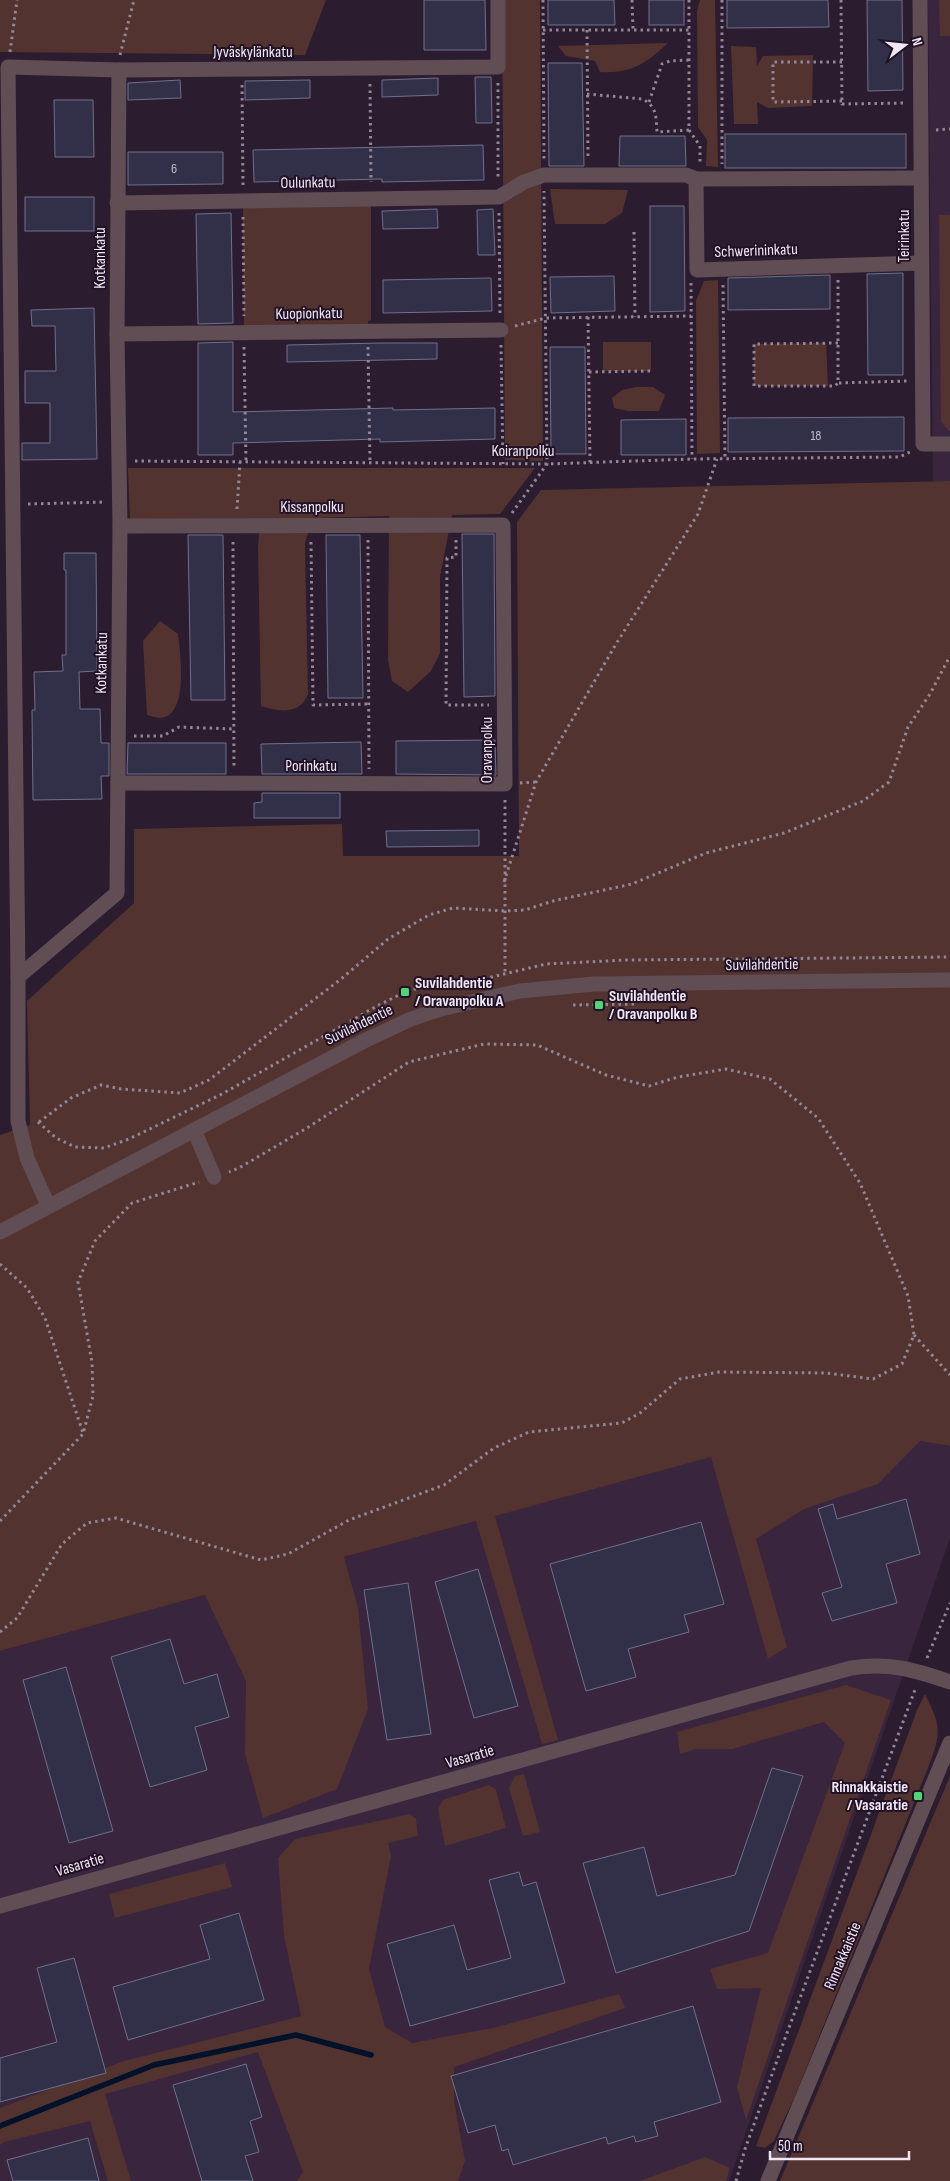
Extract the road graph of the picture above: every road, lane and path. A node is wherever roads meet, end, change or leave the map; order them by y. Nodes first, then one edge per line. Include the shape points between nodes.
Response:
1 (17, 0) edge
2 (134, 0) edge
3 (498, 0) edge
4 (543, 0) edge
5 (632, 0) edge
6 (689, 0) edge
7 (722, 0) edge
8 (841, 0) edge
9 (920, 0) edge
10 (543, 30) junction
11 (587, 30) junction
12 (633, 30) junction
13 (689, 30) junction
14 (689, 60) junction
15 (842, 62) junction
16 (8, 67) junction
17 (498, 67) junction
18 (369, 68) junction
19 (242, 69) junction
20 (119, 70) junction
21 (587, 94) junction
22 (842, 101) junction
23 (649, 102) junction
24 (908, 103) dead end
25 (689, 130) junction
26 (544, 175) junction
27 (588, 175) junction
28 (921, 178) junction
29 (698, 179) junction
30 (722, 179) junction
31 (498, 198) junction
32 (371, 199) junction
33 (243, 201) junction
34 (117, 203) junction
35 (634, 232) dead end
36 (921, 263) junction
37 (838, 266) junction
38 (697, 270) junction
39 (722, 284) dead end
40 (691, 316) junction
41 (588, 317) junction
42 (636, 317) junction
43 (546, 318) junction
44 (501, 330) junction
45 (368, 331) junction
46 (244, 333) junction
47 (117, 334) junction
48 (838, 343) junction
49 (651, 371) dead end
50 (589, 372) junction
51 (908, 381) dead end
52 (838, 383) junction
53 (923, 444) junction
54 (950, 444) edge
55 (692, 459) junction
56 (717, 459) junction
57 (724, 459) junction
58 (120, 461) junction
59 (240, 462) junction
60 (246, 462) junction
61 (370, 463) junction
62 (590, 463) junction
63 (502, 464) junction
64 (547, 464) junction
65 (120, 502) junction
66 (13, 504) junction
67 (234, 524) junction
68 (311, 525) junction
69 (368, 525) junction
70 (456, 525) junction
71 (503, 525) junction
72 (120, 526) junction
73 (950, 656) edge
74 (369, 704) junction
75 (504, 705) junction
76 (234, 728) junction
77 (118, 736) junction
78 (118, 783) junction
79 (234, 783) junction
80 (369, 784) junction
81 (505, 784) junction
82 (504, 882) junction
83 (505, 912) junction
84 (505, 975) dead end
85 (18, 977) junction
86 (950, 980) edge
87 (637, 1004) dead end
88 (573, 1005) dead end
89 (38, 1122) dead end
90 (194, 1130) junction
91 (214, 1176) junction
92 (48, 1205) junction
93 (0, 1232) edge
94 (0, 1264) edge
95 (914, 1335) junction
96 (950, 1375) edge
97 (83, 1434) junction
98 (0, 1521) edge
99 (950, 1603) edge
100 (0, 1632) edge
101 (922, 1672) junction
102 (950, 1682) edge
103 (950, 1743) edge
104 (0, 1906) edge
105 (736, 2181) edge
106 (768, 2181) edge

1 - 16 path
2 - 20 path via 121,47
3 - 17 street
4 - 10 path
5 - 12 path
6 - 13 path
7 - 30 path
8 - 15 path
9 - 28 street, Teirinkatu
10 - 11 path
10 - 26 path
11 - 12 path
11 - 21 path
12 - 13 path
13 - 14 path
14 - 23 path via 662,64
14 - 25 path
15 - 22 path
15 - 22 path via 773,62 774,102
16 - 20 street, Jyväskylänkatu
16 - 66 street
17 - 18 street, Jyväskylänkatu
17 - 31 path
18 - 19 street, Jyväskylänkatu
18 - 32 path
19 - 20 street, Jyväskylänkatu
19 - 33 path
20 - 34 street, Kotkankatu
21 - 23 path via 625,96
21 - 27 path
22 - 24 path via 842,104
23 - 25 path via 655,109 657,132
25 - 29 path via 700,146
26 - 27 street
26 - 31 street via 524,182
26 - 43 path
27 - 29 street via 686,175
28 - 30 street
28 - 36 street, Teirinkatu
29 - 30 street
29 - 38 street, Schwerininkatu
31 - 32 street, Oulunkatu
31 - 44 path
32 - 33 street, Oulunkatu
33 - 34 street, Oulunkatu
33 - 46 path
34 - 47 street, Kotkankatu
35 - 42 path
36 - 37 street, Schwerininkatu
36 - 53 street, Teirinkatu
37 - 38 street, Schwerininkatu
37 - 48 path
38 - 40 path via 692,275
39 - 57 path
40 - 42 path
40 - 55 path
41 - 42 path
41 - 43 path
41 - 50 path
43 - 44 path
43 - 64 path
44 - 45 street, Kuopionkatu
44 - 63 path
45 - 46 street, Kuopionkatu
45 - 61 path
46 - 47 street, Kuopionkatu
46 - 60 path
47 - 58 street, Kotkankatu
48 - 52 path
48 - 52 path via 754,344 754,386 835,386
49 - 50 path
50 - 62 path
51 - 52 path
53 - 54 street
53 - 57 path, Koiranpolku via 899,457
55 - 56 path, Koiranpolku
55 - 62 path, Koiranpolku
56 - 57 path, Koiranpolku
56 - 82 path via 698,514 616,644 536,782
58 - 59 path, Koiranpolku
58 - 65 street, Kotkankatu
59 - 60 path, Koiranpolku
59 - 67 path
60 - 61 path, Koiranpolku
61 - 63 path, Koiranpolku
62 - 64 path, Koiranpolku
63 - 64 path, Koiranpolku
64 - 71 path
65 - 66 path
65 - 72 street, Kotkankatu
66 - 85 street
67 - 68 street, Kissanpolku
67 - 72 street, Kissanpolku
67 - 76 path
68 - 69 street, Kissanpolku
68 - 74 path via 313,705
69 - 70 street, Kissanpolku
69 - 74 path
70 - 71 street, Kissanpolku
70 - 75 path via 456,558 447,558 446,705
71 - 75 street, Oravanpolku
72 - 77 street, Kotkankatu
73 - 83 path via 908,727 889,782 863,801 784,833 706,853 632,884
74 - 80 path
75 - 81 street, Oravanpolku
76 - 77 path via 179,728 163,736
76 - 79 path
77 - 78 street, Kotkankatu
78 - 79 street, Porinkatu
78 - 85 street, Kotkankatu via 117,893
79 - 80 street, Porinkatu
80 - 81 street, Porinkatu
81 - 82 path, Oravanpolku
82 - 83 path, Oravanpolku
83 - 84 path, Oravanpolku
83 - 89 path via 454,908 429,915 388,939 209,1080 180,1093 101,1085 71,1098
85 - 92 street via 18,1120 26,1158
86 - 90 street, Suvilahdentie via 594,984 487,997 403,1023
87 - 88 path
90 - 91 street
90 - 92 street, Suvilahdentie
91 - 95 path via 239,1168 410,1062 484,1044 538,1045 606,1075 649,1086 678,1077 726,1070 770,1079 818,1118 860,1183 908,1296
91 - 97 path via 132,1203 95,1241 78,1282 93,1396
92 - 93 street, Suvilahdentie
94 - 97 path via 27,1288 46,1318
95 - 96 path
95 - 100 path via 902,1364 873,1379 826,1373 718,1372 680,1379 640,1413 622,1423 529,1432 494,1448 444,1485 349,1520 288,1554 262,1560 116,1518 87,1523 62,1544 17,1618
97 - 98 path
99 - 101 path
101 - 102 street, Vasaratie
101 - 104 street, Vasaratie via 891,1666 851,1668
101 - 105 path via 787,2033
103 - 106 street, Rinnakkaistie

